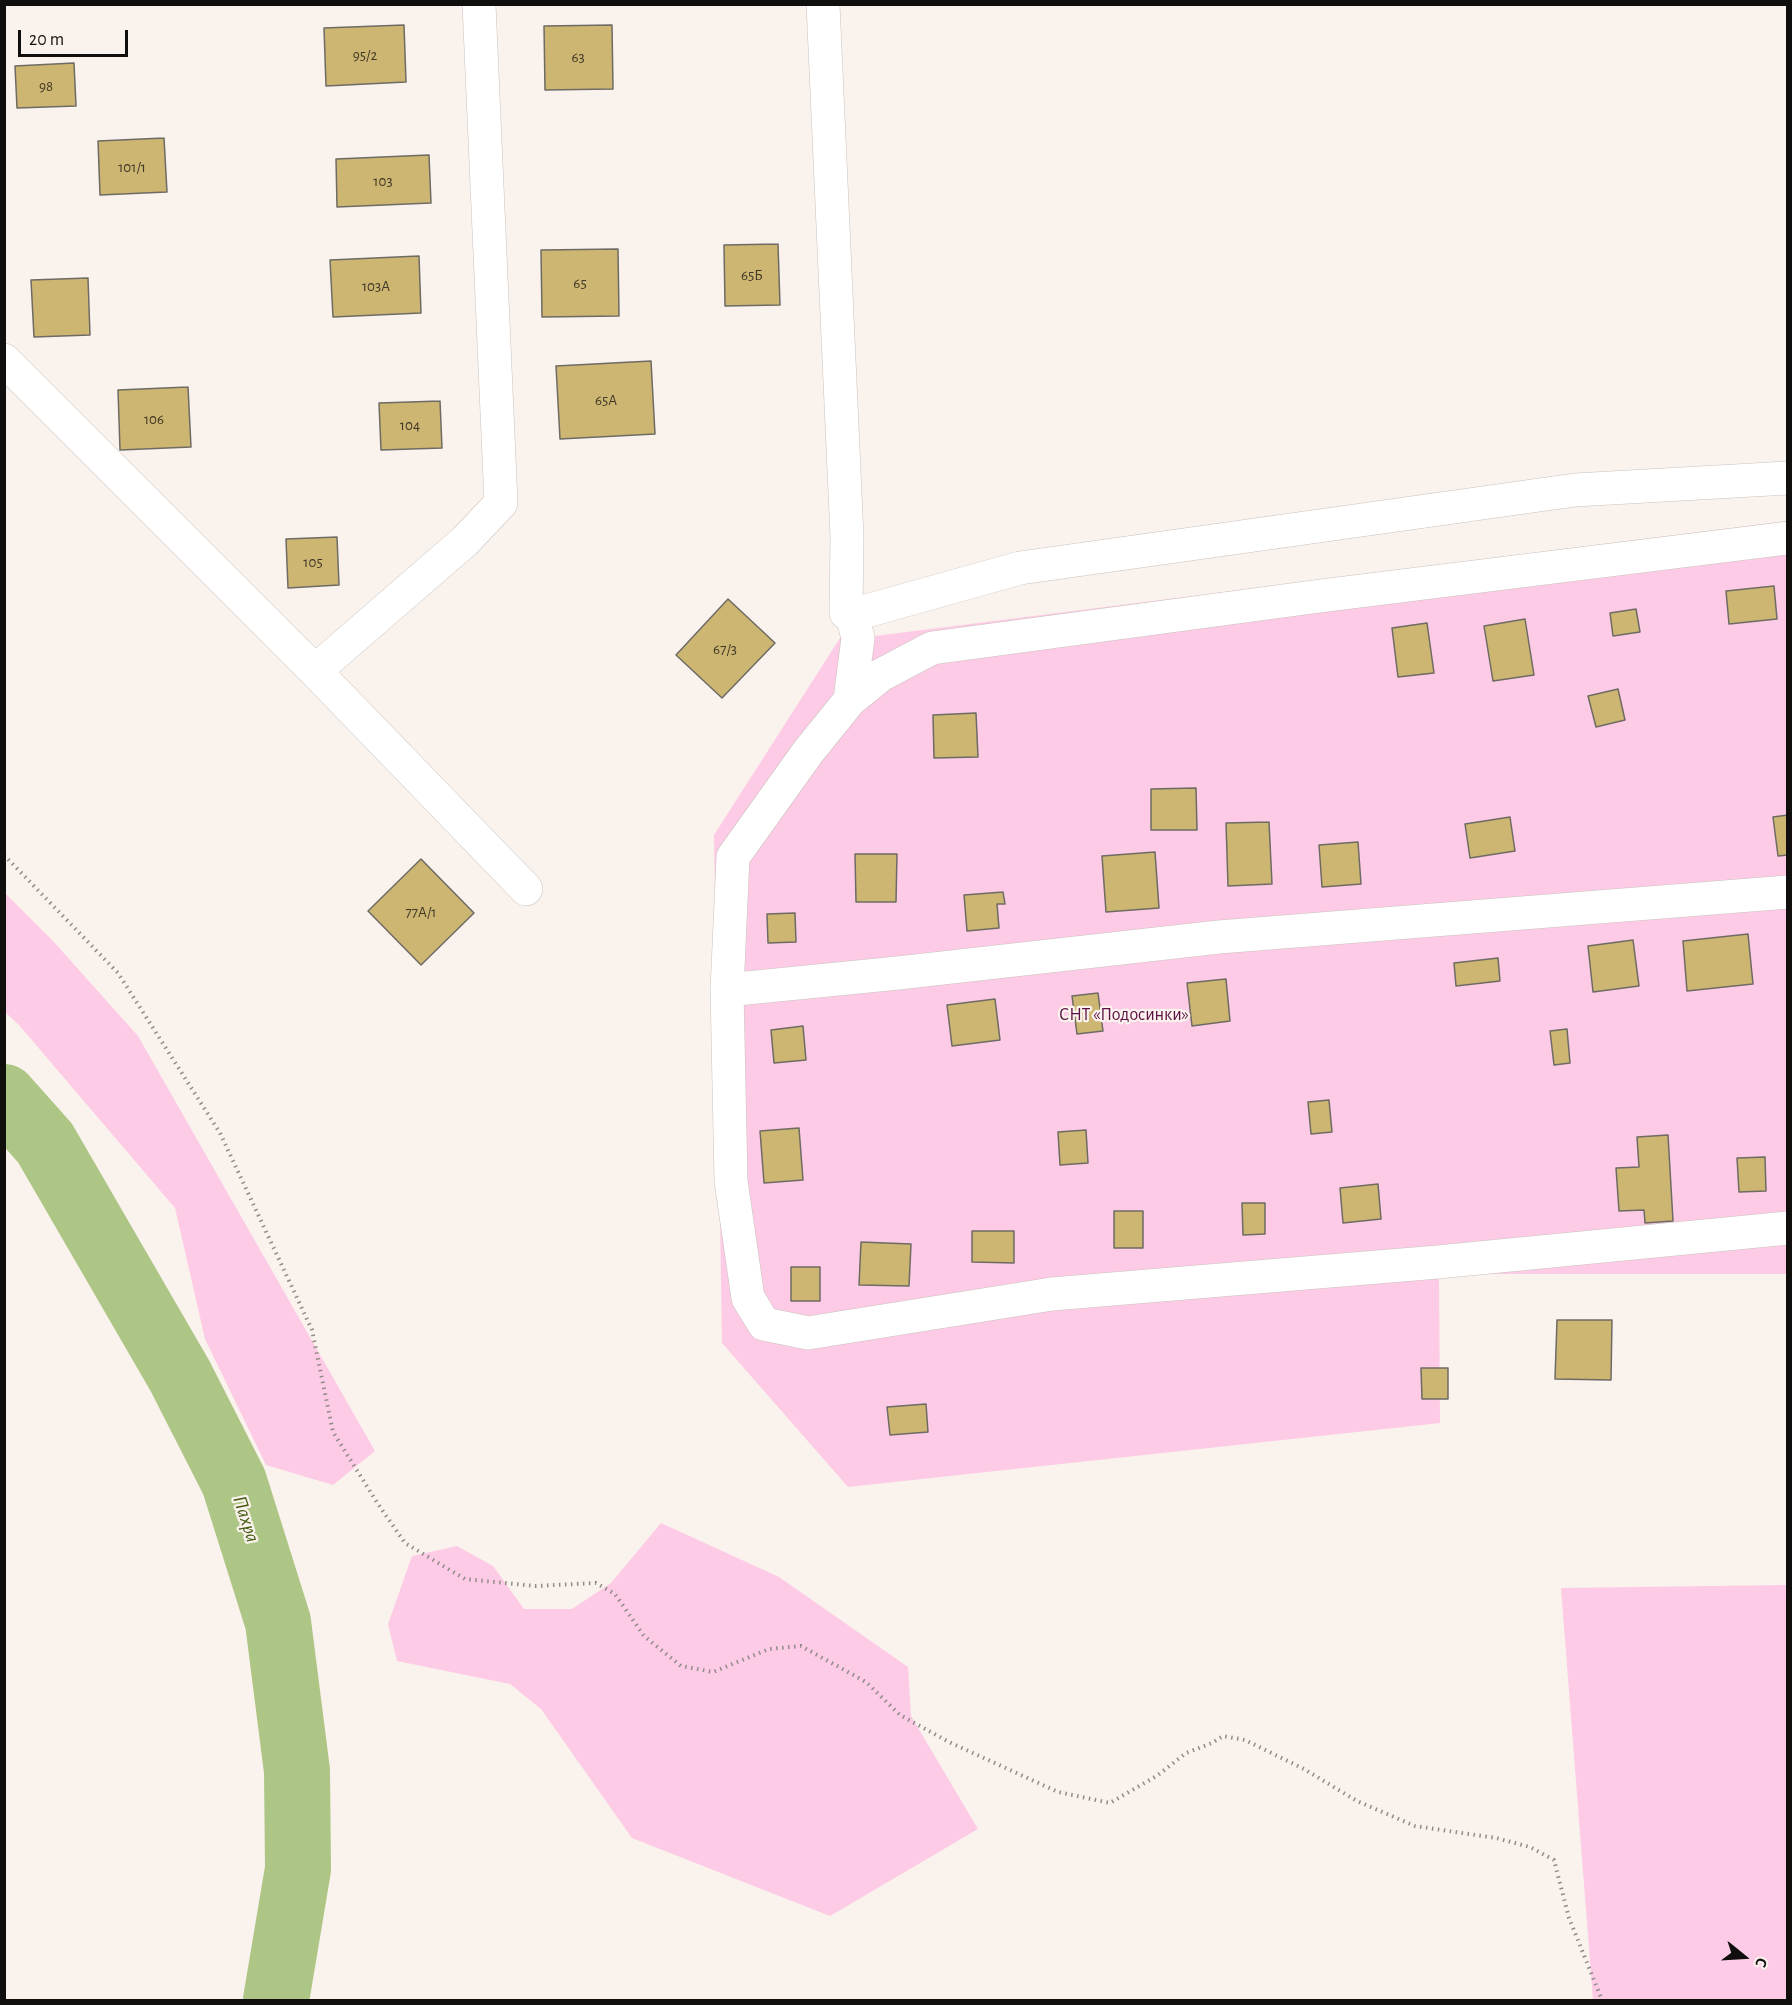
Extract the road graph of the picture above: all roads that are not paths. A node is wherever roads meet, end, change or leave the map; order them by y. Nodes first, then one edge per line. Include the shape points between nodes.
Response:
1 (479, 4) edge
2 (823, 4) edge
3 (4, 360) edge
4 (1788, 478) edge
5 (1788, 538) edge
6 (852, 615) junction
7 (315, 671) junction
8 (850, 700) junction
9 (526, 889) dead end
10 (1788, 892) edge
11 (728, 990) junction
12 (1788, 1228) edge

1 - 7 street via 501,503 465,541
2 - 6 street via 847,537 846,612
3 - 7 street
4 - 6 street via 1575,490 1020,568
5 - 8 street via 932,648 881,675
6 - 8 street via 858,638
7 - 9 street
8 - 11 street via 733,856
10 - 11 street via 1219,938
11 - 12 street via 731,1181 748,1298 764,1324 808,1333 1052,1294

